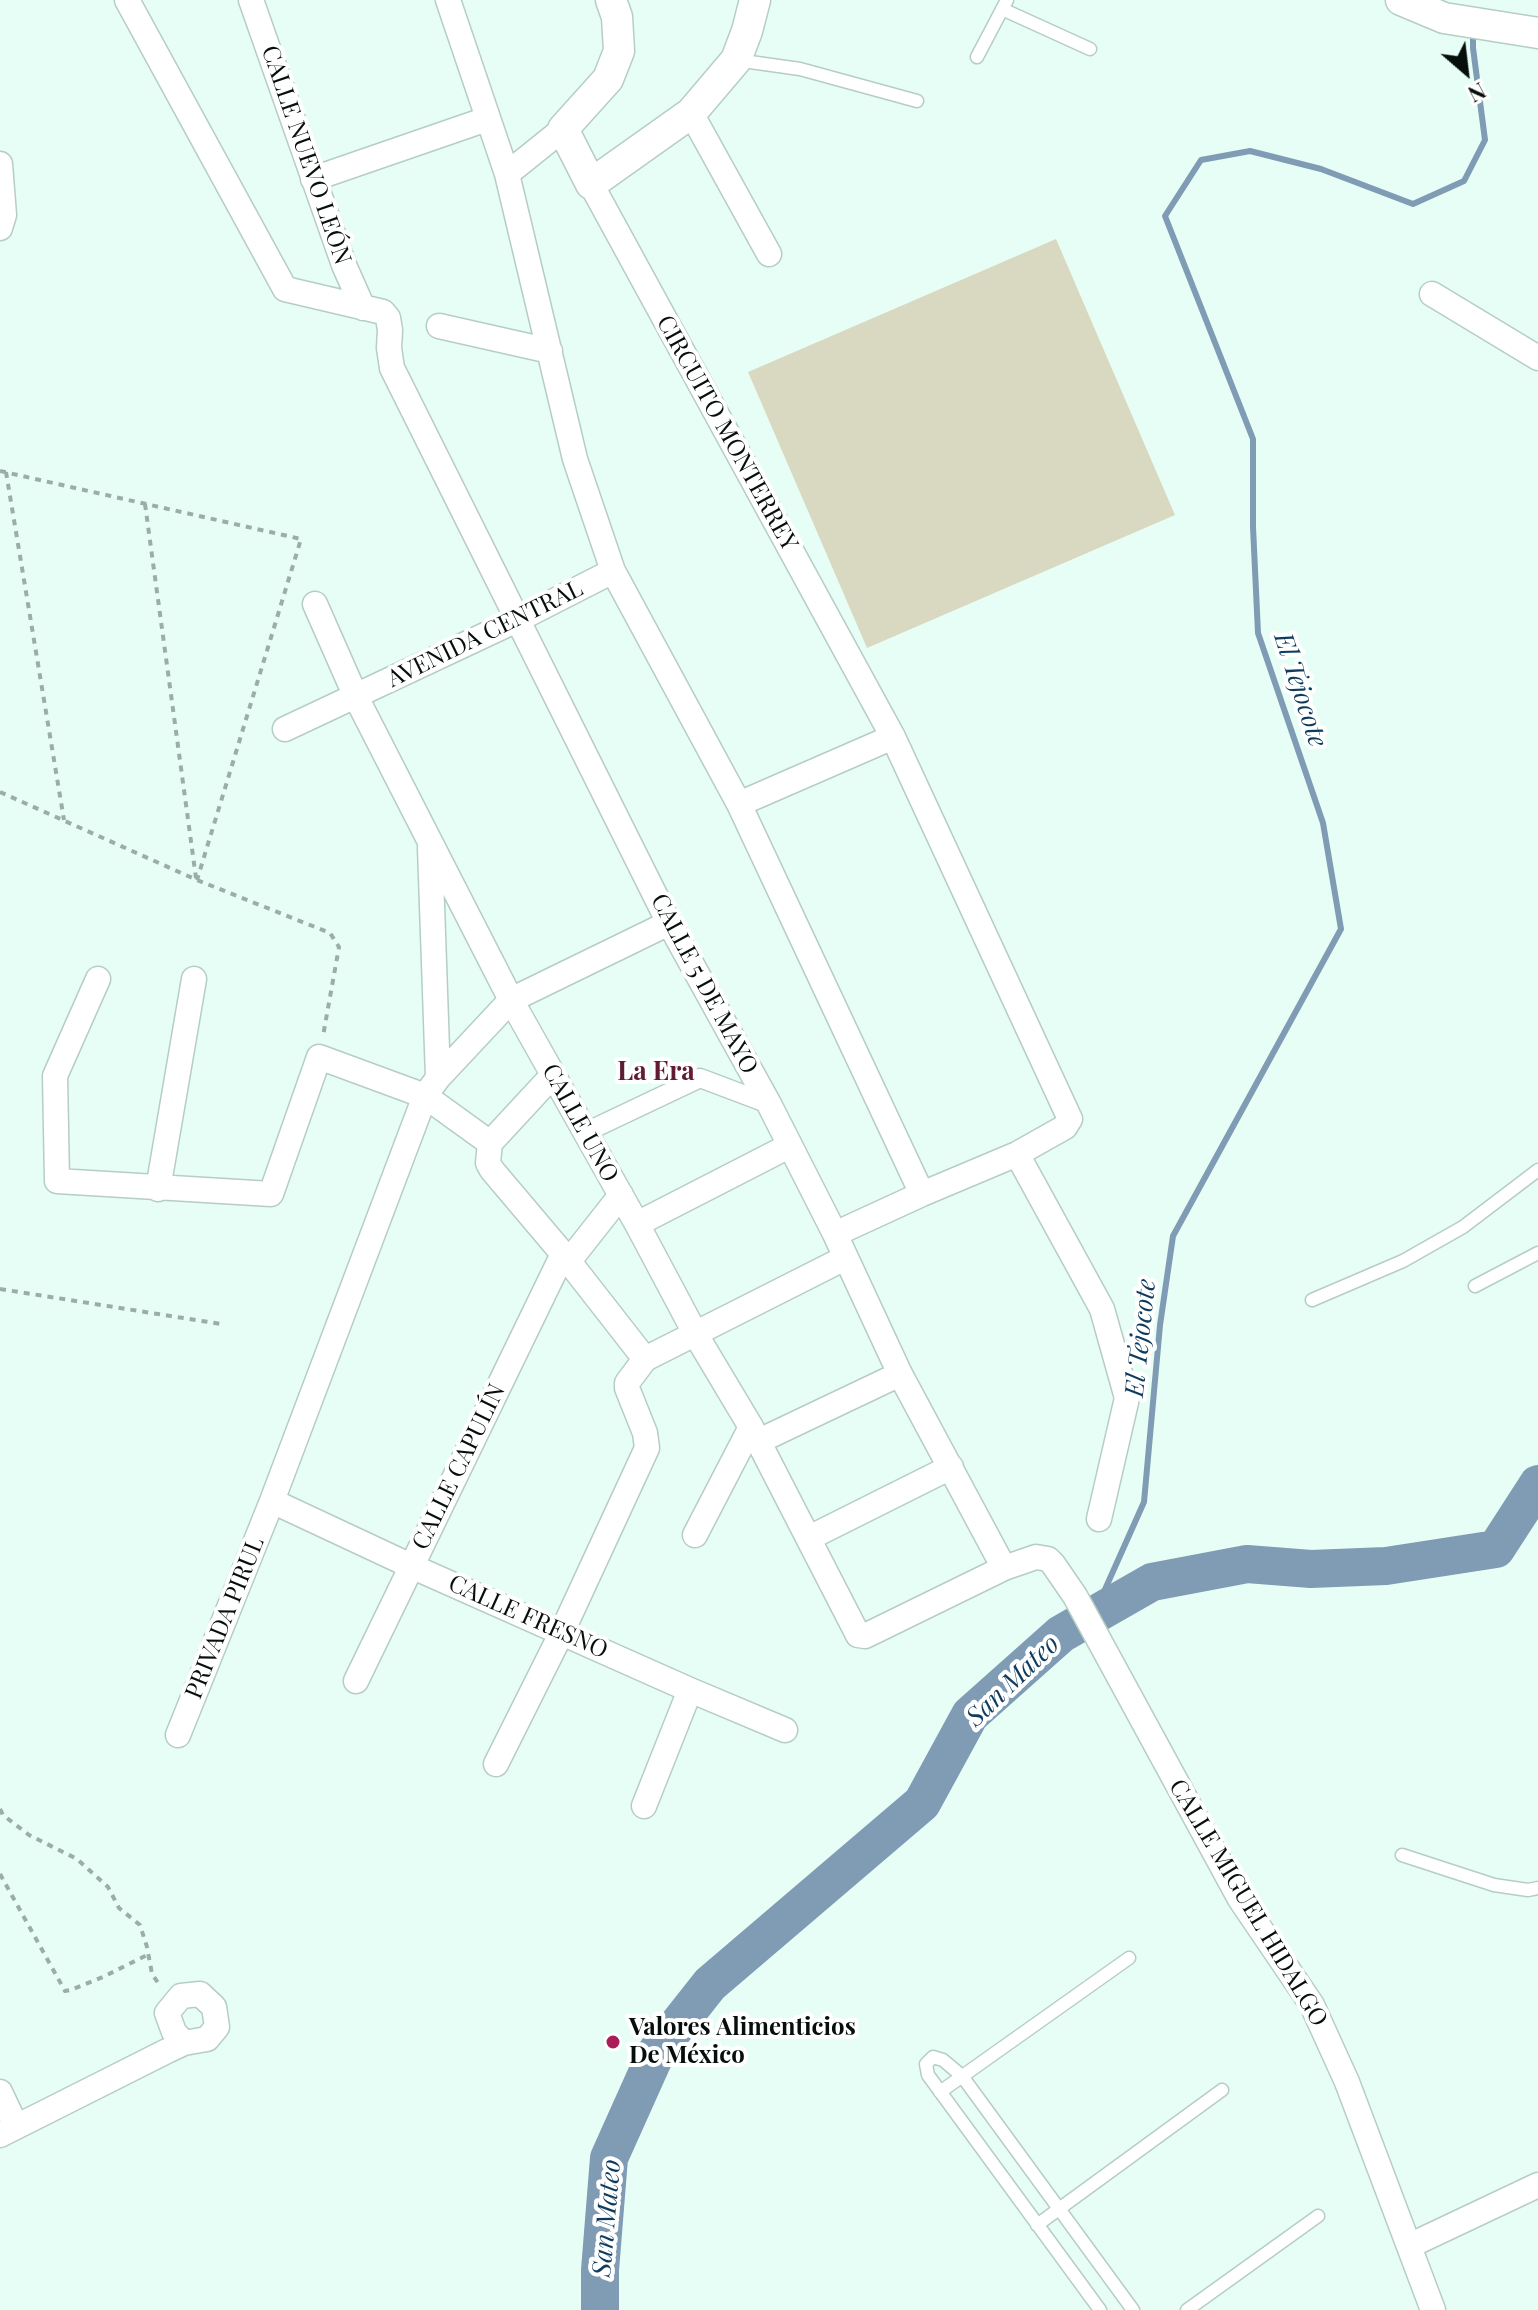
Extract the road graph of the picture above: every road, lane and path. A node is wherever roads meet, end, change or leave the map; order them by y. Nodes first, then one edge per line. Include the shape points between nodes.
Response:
1 (127, 0) edge
2 (251, 0) edge
3 (448, 0) edge
4 (611, 0) edge
5 (755, 0) edge
6 (1401, 0) edge
7 (1005, 5) edge
8 (1538, 33) edge
9 (1090, 49) dead end
10 (977, 57) dead end
11 (736, 60) junction
12 (917, 101) dead end
13 (691, 113) junction
14 (487, 119) junction
15 (563, 129) junction
16 (0, 164) edge
17 (507, 174) junction
18 (313, 179) junction
19 (591, 184) junction
20 (2, 222) edge
21 (769, 254) dead end
22 (1432, 294) dead end
23 (373, 310) junction
24 (439, 326) dead end
25 (550, 351) junction
26 (1538, 358) edge
27 (3, 472) edge
28 (145, 504) junction
29 (613, 571) junction
30 (315, 604) dead end
31 (519, 619) junction
32 (356, 697) junction
33 (285, 729) dead end
34 (893, 737) junction
35 (0, 792) edge
36 (739, 804) junction
37 (64, 820) junction
38 (430, 841) junction
39 (197, 880) junction
40 (669, 923) junction
41 (98, 979) dead end
42 (194, 979) dead end
43 (511, 1000) junction
44 (319, 1057) junction
45 (553, 1075) junction
46 (432, 1087) junction
47 (769, 1104) junction
48 (584, 1133) junction
49 (490, 1143) junction
50 (789, 1146) junction
51 (1017, 1154) junction
52 (1538, 1170) edge
53 (158, 1189) junction
54 (922, 1194) junction
55 (621, 1195) junction
56 (637, 1224) junction
57 (835, 1234) junction
58 (1538, 1253) edge
59 (566, 1257) junction
60 (845, 1258) junction
61 (1475, 1286) dead end
62 (0, 1289) edge
63 (1312, 1300) dead end
64 (221, 1324) dead end
65 (696, 1335) junction
66 (645, 1359) junction
67 (900, 1374) junction
68 (754, 1434) junction
69 (951, 1467) junction
70 (272, 1501) junction
71 (1099, 1519) dead end
72 (695, 1535) dead end
73 (809, 1538) junction
74 (411, 1566) junction
75 (1004, 1568) junction
76 (562, 1632) junction
77 (356, 1681) dead end
78 (690, 1690) junction
79 (785, 1730) dead end
80 (178, 1735) dead end
81 (496, 1764) dead end
82 (644, 1806) dead end
83 (0, 1809) edge
84 (1402, 1855) dead end
85 (0, 1874) edge
86 (1538, 1888) edge
87 (149, 1954) junction
88 (1129, 1958) dead end
89 (173, 2005) junction
90 (184, 2043) junction
91 (962, 2076) junction
92 (1222, 2090) dead end
93 (0, 2092) edge
94 (940, 2092) junction
95 (8, 2131) edge
96 (1538, 2185) edge
97 (1060, 2209) junction
98 (1318, 2216) dead end
99 (1037, 2225) junction
100 (1081, 2238) junction
101 (1409, 2246) junction
102 (1059, 2255) junction
103 (1100, 2310) edge
104 (1133, 2310) edge
105 (1187, 2310) edge
106 (1433, 2310) edge

1 - 23 street via 285,289
2 - 18 street, CALLE NUEVO LEÓN
3 - 14 street
4 - 15 street via 619,51 608,79
5 - 11 street
6 - 8 street via 1444,18
7 - 9 lane
7 - 10 lane
11 - 12 lane via 800,69
11 - 13 street
13 - 19 street
13 - 21 street
14 - 17 street
14 - 18 street
15 - 17 street
15 - 19 street, CIRCUITO MONTERREY
16 - 20 street
17 - 25 street
18 - 23 street, CALLE NUEVO LEÓN via 344,265
19 - 34 street, CIRCUITO MONTERREY
22 - 26 street
23 - 31 street, CALLE 5 DE MAYO via 388,318 392,368
24 - 25 street
25 - 29 street via 575,459
27 - 28 path
27 - 37 path
28 - 39 path
28 - 39 path via 301,539
29 - 31 street, AVENIDA CENTRAL
29 - 36 street
30 - 32 street, CALLE UNO
31 - 32 street, AVENIDA CENTRAL
31 - 40 street, CALLE 5 DE MAYO
32 - 33 street, AVENIDA CENTRAL
32 - 38 street, CALLE UNO
34 - 36 street
34 - 51 street, CIRCUITO MONTERREY via 1070,1119
35 - 37 path
36 - 54 street
37 - 39 path
38 - 43 street, CALLE UNO
38 - 46 street
39 - 44 path via 330,933 339,947
40 - 43 street
40 - 47 street, CALLE 5 DE MAYO
41 - 53 street via 55,1076 57,1181
42 - 53 street
43 - 45 street, CALLE UNO
43 - 46 street
44 - 46 street
44 - 53 street via 271,1194
45 - 48 street, CALLE UNO
45 - 49 street
46 - 49 street
46 - 70 street
47 - 48 street via 700,1078
47 - 50 street, CALLE 5 DE MAYO
48 - 55 street, CALLE UNO
49 - 59 street via 492,1170
50 - 56 street
50 - 57 street, CALLE 5 DE MAYO
51 - 54 street, CIRCUITO MONTERREY
51 - 71 street via 1102,1309 1127,1398
52 - 63 lane via 1463,1227 1403,1261
54 - 57 street, CIRCUITO MONTERREY
55 - 56 street, CALLE UNO
55 - 59 street, CALLE CAPULÍN
56 - 65 street, CALLE UNO
57 - 60 street, CALLE 5 DE MAYO
58 - 61 lane
59 - 66 street
59 - 74 street, CALLE CAPULÍN
60 - 65 street
60 - 67 street, CALLE 5 DE MAYO
62 - 64 path
65 - 66 street
65 - 68 street, CALLE UNO
66 - 76 street via 627,1388 647,1448
67 - 68 street
67 - 69 street, CALLE 5 DE MAYO
68 - 72 street
68 - 73 street, CALLE UNO
69 - 73 street
69 - 75 street, CALLE 5 DE MAYO
70 - 74 street, CALLE FRESNO
70 - 80 street, PRIVADA PIRUL
73 - 75 street, CALLE UNO via 858,1635
74 - 76 street, CALLE FRESNO
74 - 77 street, CALLE CAPULÍN
75 - 101 street, CALLE MIGUEL HIDALGO via 1036,1557 1048,1559 1075,1596 1240,1899 1312,2005
76 - 78 street, CALLE FRESNO
76 - 81 street
78 - 79 street, CALLE FRESNO
78 - 82 street
83 - 87 path via 29,1835 77,1859 100,1879 119,1908 140,1925
84 - 86 lane via 1494,1885
85 - 87 path via 65,1991
87 - 89 path via 152,1974
88 - 91 lane
89 - 90 street via 167,2013
89 - 90 street via 181,1996 200,1994 214,2007 217,2027 207,2039
90 - 95 street
91 - 94 lane
91 - 94 lane via 933,2057 926,2064 928,2075
91 - 97 lane
92 - 97 lane
93 - 95 street
94 - 99 lane
96 - 101 street
97 - 99 lane
97 - 100 lane
98 - 105 lane
99 - 102 lane
100 - 102 lane
100 - 104 lane
101 - 106 street, CALLE MIGUEL HIDALGO
102 - 103 lane

